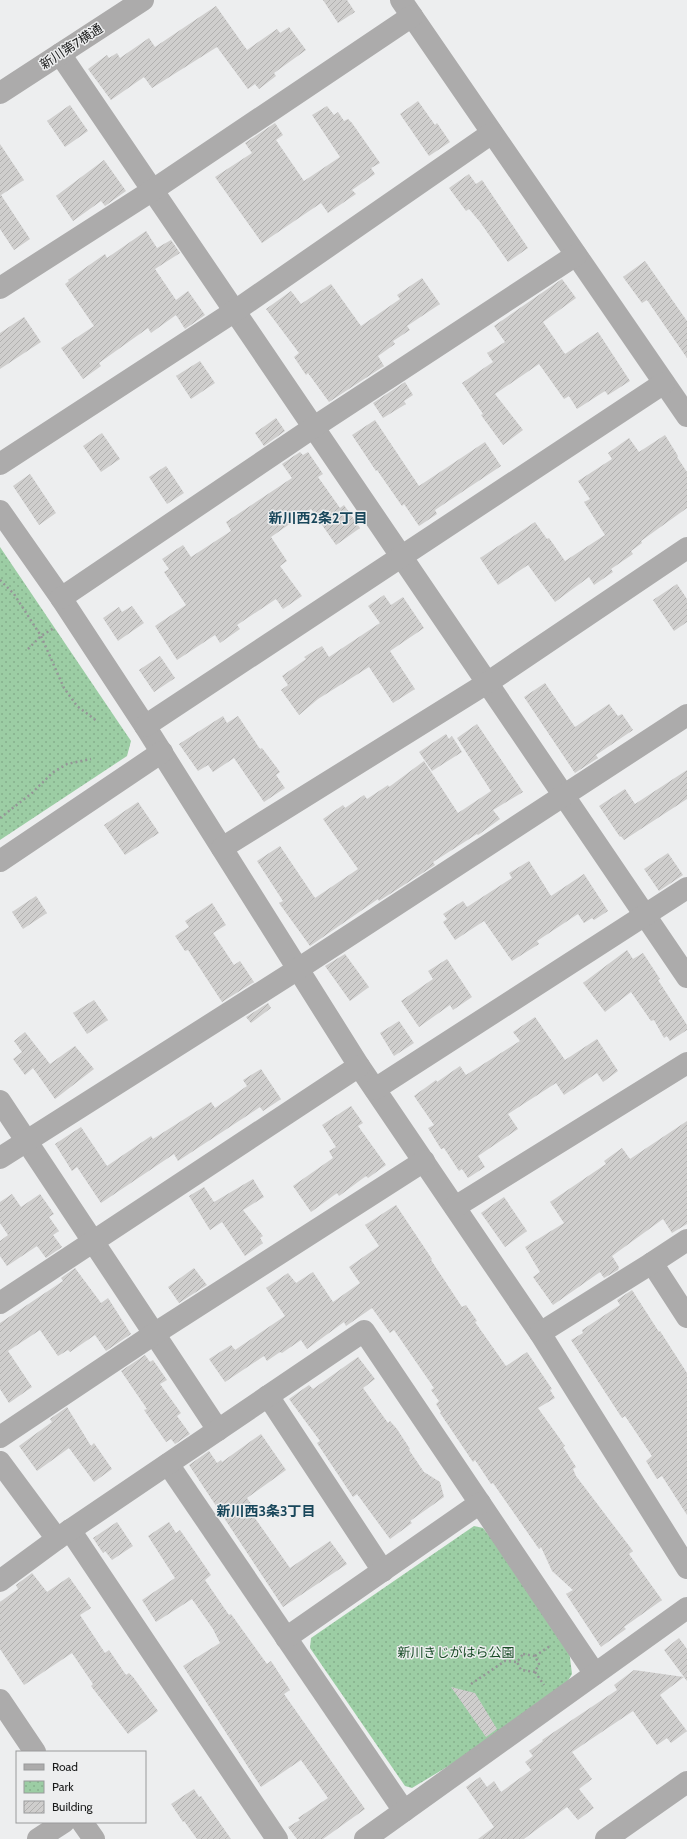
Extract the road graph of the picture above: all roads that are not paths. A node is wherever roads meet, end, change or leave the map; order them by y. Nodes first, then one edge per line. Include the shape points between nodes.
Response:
1 (143, 0) edge
2 (406, 8) edge
3 (60, 54) junction
4 (0, 93) edge
5 (492, 133) junction
6 (153, 190) junction
7 (576, 255) junction
8 (0, 288) edge
9 (235, 311) junction
10 (664, 383) junction
11 (687, 416) edge
12 (314, 427) junction
13 (0, 464) edge
14 (0, 511) edge
15 (687, 548) edge
16 (401, 556) junction
17 (61, 598) junction
18 (487, 683) junction
19 (687, 715) edge
20 (145, 726) junction
21 (162, 752) junction
22 (564, 796) junction
23 (222, 848) junction
24 (0, 861) edge
25 (687, 888) edge
26 (645, 915) junction
27 (298, 969) junction
28 (687, 977) edge
29 (687, 1063) edge
30 (360, 1066) junction
31 (375, 1089) junction
32 (0, 1101) edge
33 (26, 1140) junction
34 (0, 1158) edge
35 (424, 1161) junction
36 (455, 1207) junction
37 (687, 1240) edge
38 (93, 1241) junction
39 (652, 1263) junction
40 (0, 1303) edge
41 (687, 1318) edge
42 (540, 1333) junction
43 (154, 1334) junction
44 (268, 1396) junction
45 (218, 1430) junction
46 (0, 1437) edge
47 (0, 1462) edge
48 (168, 1464) junction
49 (480, 1503) junction
50 (64, 1535) junction
51 (687, 1568) edge
52 (383, 1571) junction
53 (0, 1581) edge
54 (687, 1608) edge
55 (286, 1638) junction
56 (595, 1674) junction
57 (3, 1709) edge
58 (34, 1751) edge
59 (687, 1782) edge
60 (404, 1811) junction
61 (62, 1823) edge
62 (83, 1823) edge
63 (38, 1839) edge
64 (94, 1839) edge
65 (277, 1839) edge
66 (365, 1839) edge
67 (606, 1839) edge

1 - 3 street, 新川第7横通
2 - 5 street
2 - 6 street
3 - 4 street, 新川第7横通
3 - 6 street
5 - 7 street
5 - 9 street
6 - 8 street
6 - 9 street
7 - 10 street
7 - 12 street
9 - 12 street
9 - 13 street
10 - 11 street
10 - 16 street
12 - 16 street
12 - 17 street
14 - 17 street
15 - 18 street
16 - 18 street
16 - 20 street
17 - 20 street
18 - 22 street
18 - 23 street
19 - 22 street
20 - 21 street
21 - 23 street
21 - 24 street
22 - 26 street
22 - 27 street
23 - 27 street
25 - 26 street
26 - 28 street
26 - 31 street
27 - 30 street
27 - 33 street
29 - 36 street
30 - 31 street
30 - 38 street
31 - 35 street
32 - 33 street
33 - 34 street
33 - 38 street
35 - 36 street
35 - 43 street
36 - 42 street
37 - 39 street
38 - 40 street
38 - 43 street
39 - 41 street
39 - 42 street
42 - 51 street
43 - 45 street
43 - 46 street
44 - 45 street
44 - 49 street via 364,1331
44 - 52 street
45 - 48 street
47 - 50 street
48 - 50 street
48 - 55 street
49 - 52 street
49 - 56 street
50 - 53 street
50 - 65 street
52 - 55 street
54 - 56 street
55 - 60 street
56 - 60 street
57 - 58 street
59 - 67 street
60 - 66 street
61 - 63 street
62 - 64 street

